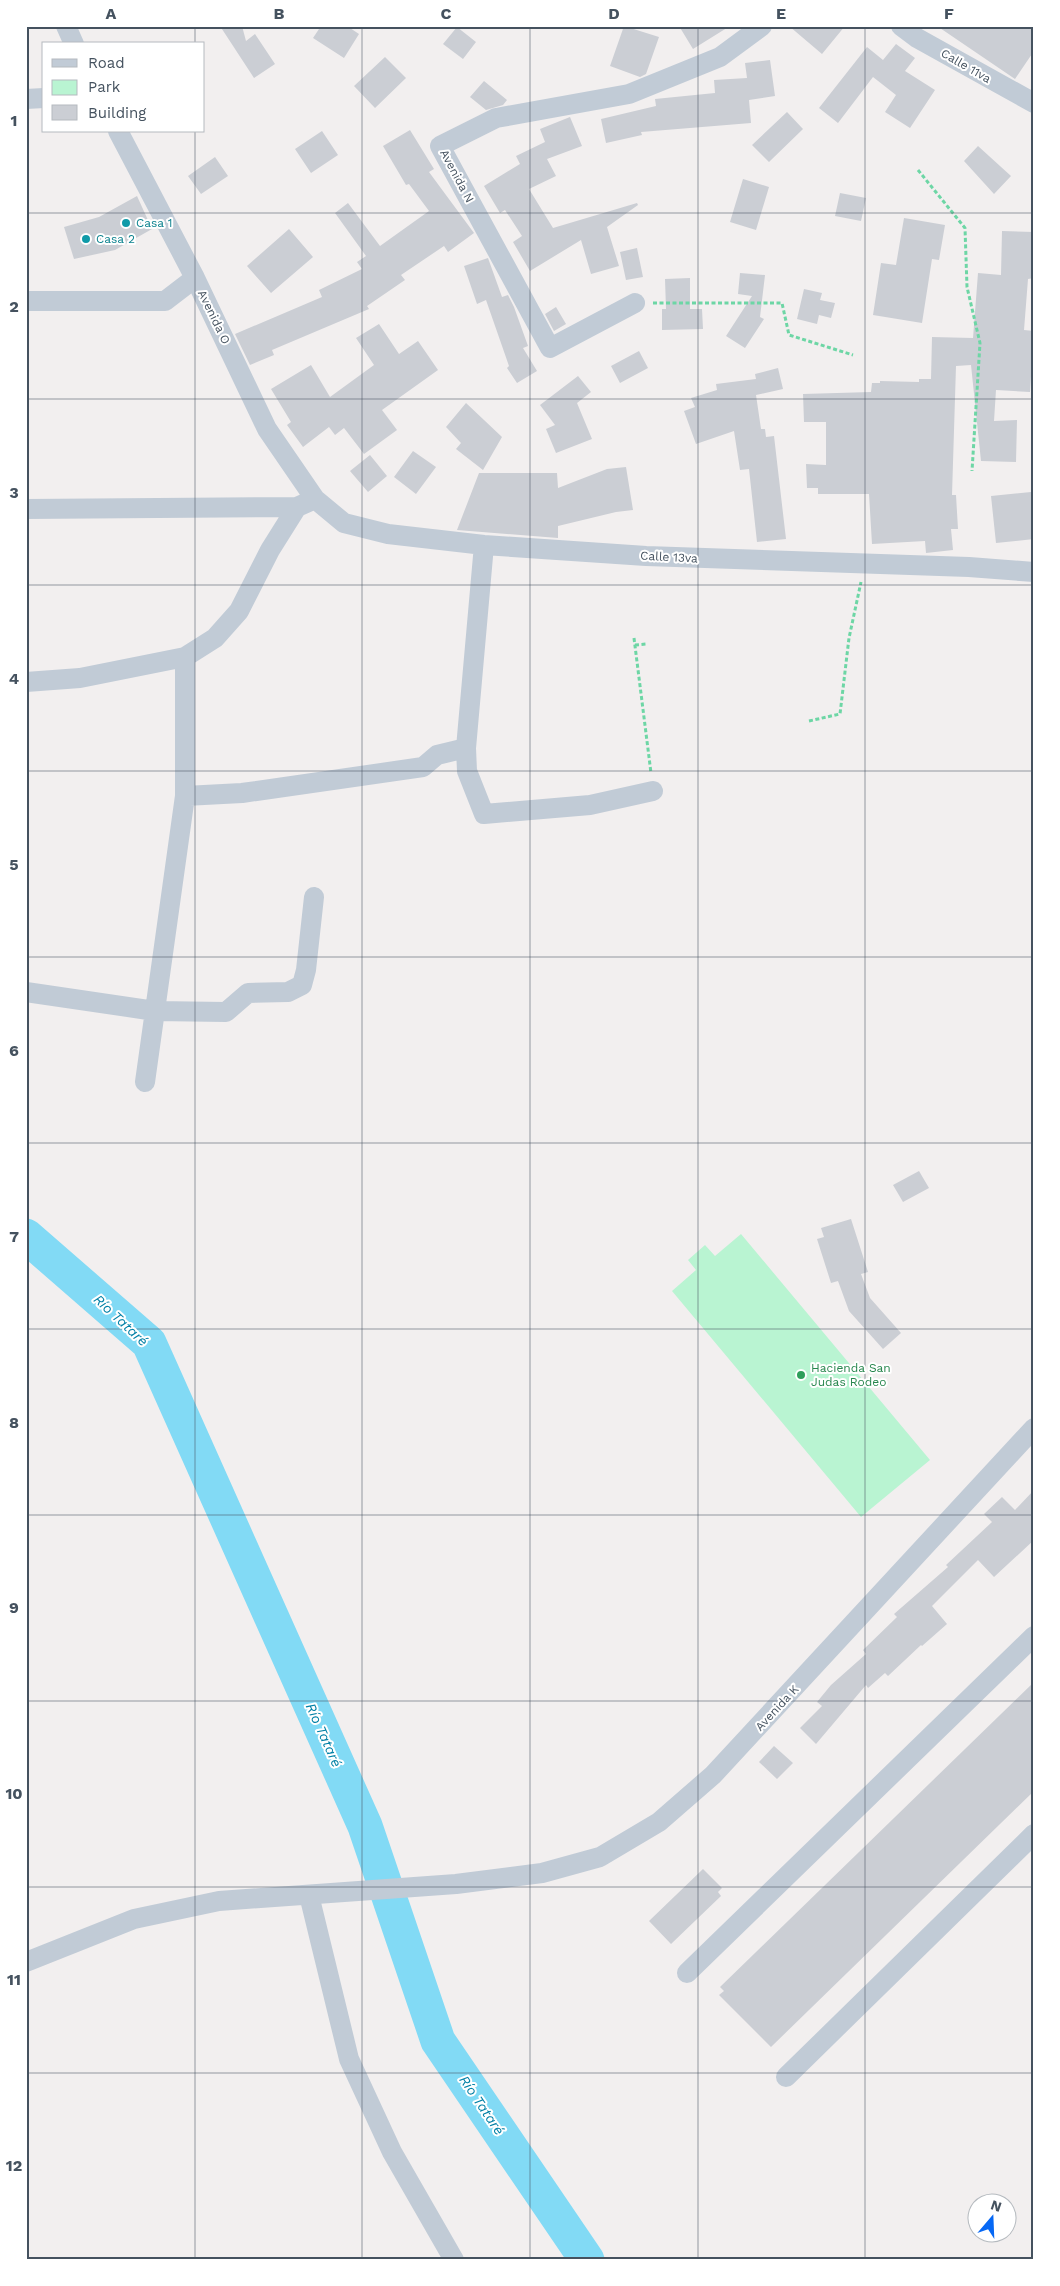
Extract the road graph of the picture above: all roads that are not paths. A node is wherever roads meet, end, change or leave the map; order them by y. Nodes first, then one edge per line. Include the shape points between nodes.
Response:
1 (66, 26) edge
2 (762, 26) edge
3 (901, 26) edge
4 (73, 42) edge
5 (42, 98) edge
6 (26, 99) edge
7 (1034, 103) edge
8 (119, 132) edge
9 (195, 278) junction
10 (26, 301) edge
11 (635, 303) road end
12 (315, 499) junction
13 (297, 507) junction
14 (26, 509) edge
15 (484, 545) junction
16 (1034, 572) edge
17 (185, 657) junction
18 (26, 682) edge
19 (466, 748) junction
20 (653, 791) road end
21 (185, 796) junction
22 (314, 897) dead end
23 (26, 992) edge
24 (155, 1011) junction
25 (145, 1082) dead end
26 (1034, 1428) edge
27 (1034, 1636) edge
28 (1034, 1834) edge
29 (310, 1895) junction
30 (26, 1962) edge
31 (687, 1973) dead end
32 (786, 2078) dead end
33 (454, 2260) edge

1 - 4 street
2 - 11 street, Avenida N via 720,57 629,94 496,118 440,146 550,348
3 - 7 street, Calle 11va
5 - 6 street
8 - 9 street, Avenida O
9 - 10 street via 165,301
9 - 12 street, Avenida O via 267,429
12 - 13 street
12 - 15 street, Calle 13va via 344,523 388,534
13 - 14 street
13 - 17 street via 270,550 239,611 215,638
15 - 16 street, Calle 13va via 646,556
15 - 19 street
17 - 18 street via 80,678
17 - 21 street
19 - 20 street via 467,771 484,814 590,805
19 - 21 street via 437,755 423,767 242,793
21 - 24 street
22 - 24 street via 302,985 288,992 248,993 226,1012
23 - 24 street
24 - 25 street
26 - 29 street, Avenida K via 713,1775 659,1822 600,1857 542,1874
27 - 31 street
28 - 32 street
29 - 30 street, Avenida K via 219,1901 134,1919
29 - 33 street via 349,2059 392,2152

